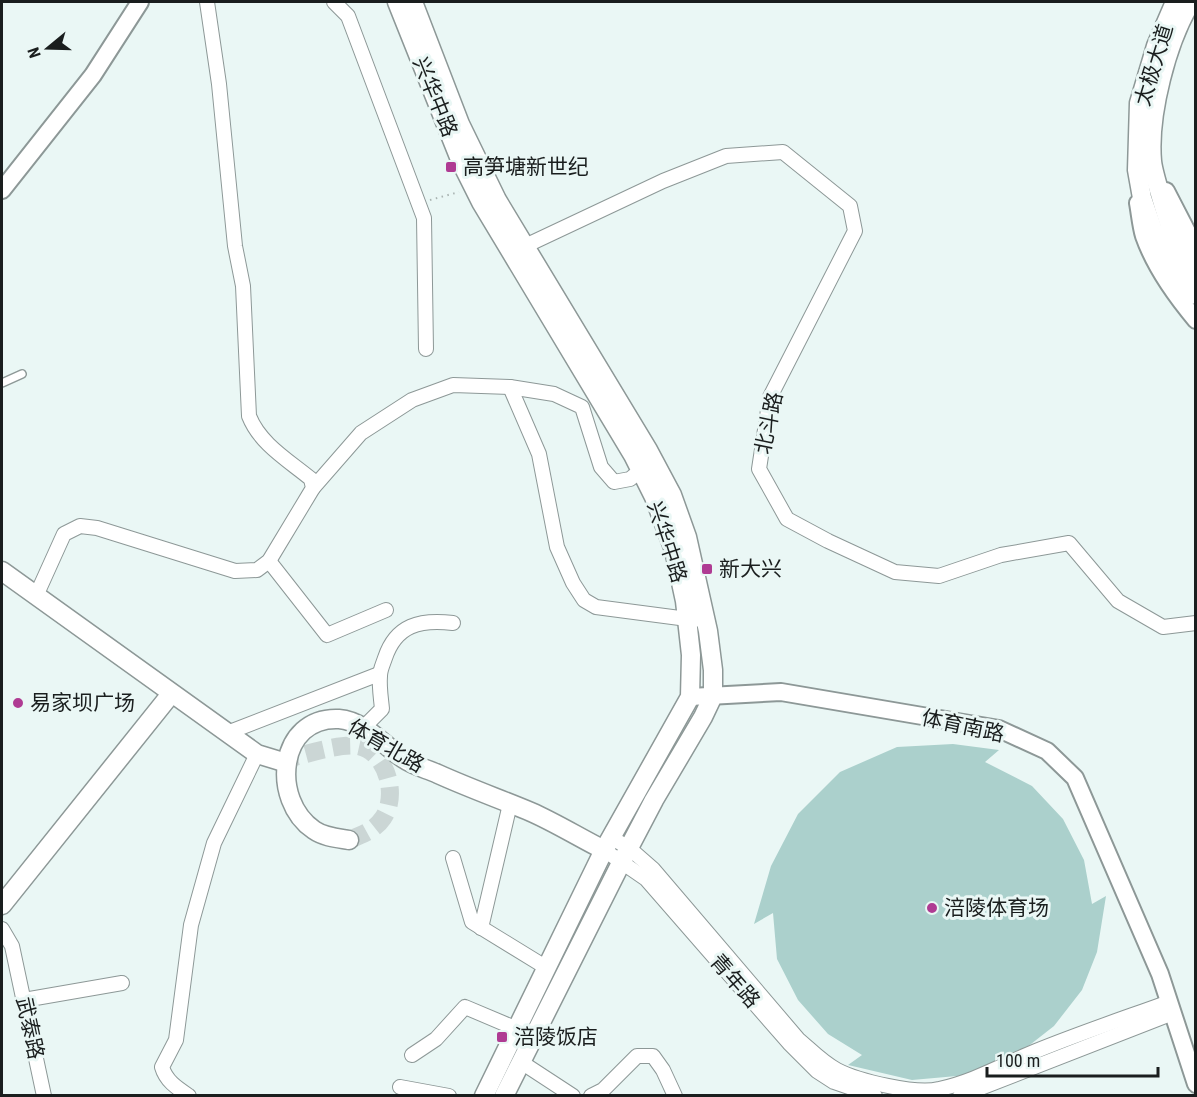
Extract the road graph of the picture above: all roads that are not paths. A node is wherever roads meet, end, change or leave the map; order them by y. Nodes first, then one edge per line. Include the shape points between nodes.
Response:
1 (140, 2) edge
2 (207, 2) edge
3 (334, 2) edge
4 (397, 2) edge
5 (413, 2) edge
6 (1175, 2) edge
7 (1191, 2) edge
8 (1145, 166) junction
9 (2, 190) edge
10 (525, 246) junction
11 (1187, 248) edge
12 (1196, 271) edge
13 (1195, 294) edge
14 (1196, 320) edge
15 (426, 349) dead end
16 (22, 374) dead end
17 (2, 383) edge
18 (510, 387) junction
19 (647, 465) junction
20 (313, 488) junction
21 (269, 561) junction
22 (2, 571) edge
23 (36, 596) junction
24 (386, 610) dead end
25 (687, 619) junction
26 (706, 621) junction
27 (453, 623) dead end
28 (1196, 623) edge
29 (379, 674) junction
30 (171, 694) junction
31 (712, 696) junction
32 (690, 697) junction
33 (363, 728) junction
34 (227, 733) junction
35 (257, 754) junction
36 (280, 760) tunnel mouth
37 (510, 804) junction
38 (349, 840) tunnel mouth
39 (608, 844) junction
40 (626, 854) junction
41 (453, 858) dead end
42 (2, 905) edge
43 (481, 928) junction
44 (2, 929) edge
45 (7, 950) edge
46 (547, 968) junction
47 (122, 983) dead end
48 (24, 1000) junction
49 (1171, 1007) junction
50 (517, 1029) junction
51 (412, 1055) dead end
52 (521, 1062) junction
53 (1196, 1084) edge
54 (400, 1087) dead end
55 (44, 1095) edge
56 (189, 1095) edge
57 (449, 1095) edge
58 (484, 1095) edge
59 (504, 1095) edge
60 (573, 1095) edge
61 (591, 1095) edge
62 (675, 1095) edge
63 (875, 1095) edge
64 (960, 1095) edge

1 - 9 street via 93,75
2 - 20 street via 243,286 249,416 262,439 311,479
3 - 15 street via 348,16 424,218
4 - 19 main road, 兴华中路 via 481,202
5 - 10 main road via 460,124 497,200
6 - 8 main road, 太极大道 via 1156,46 1139,103
7 - 8 main road, 太极大道 via 1169,52 1152,117
8 - 11 main road, 太极大道
8 - 13 main road, 太极大道 via 1143,198 1153,230
8 - 14 street via 1136,194 1144,234 1176,296
10 - 19 main road
10 - 28 street, 北斗路 via 726,156 783,152 850,206 855,231 770,397 759,469 787,519 895,572 939,576 1001,555 1069,543 1118,601 1163,627
11 - 12 main road, 太极大道
16 - 17 lane
18 - 19 street via 554,394 582,407 601,467 614,482 630,479
18 - 20 street via 453,385 412,400 361,433
18 - 25 street via 539,454 557,547 584,600 596,608
19 - 25 main road, 兴华中路 via 654,497 674,550
19 - 26 main road via 672,495 687,537
20 - 21 street
21 - 23 street via 257,570 235,571 80,526 64,534
21 - 24 street via 327,635
22 - 23 main road
23 - 30 main road
25 - 26 street
25 - 32 main road, 兴华中路
26 - 31 main road
27 - 29 street via 431,620 398,635
29 - 33 street via 382,709
29 - 34 street
30 - 34 main road
30 - 42 main road
31 - 32 street, 体育南路
31 - 40 main road
31 - 49 street, 体育南路 via 781,692 999,729 1047,751 1075,778
32 - 39 main road, 兴华中路
33 - 37 main road, 体育北路 via 405,760
33 - 38 main road, 体育北路 via 338,719 308,728 291,747 285,779 288,795 305,822 332,838
34 - 35 main road
35 - 36 main road
35 - 56 street via 214,843 191,925 176,1040 162,1067 164,1076
37 - 39 main road, 体育北路
37 - 43 street
39 - 40 street
39 - 46 main road, 兴华中路
40 - 49 street via 653,868 798,1039 839,1071 860,1078 917,1091 936,1090 960,1084 1038,1050
40 - 52 main road
40 - 63 street, 青年路 via 817,1071 834,1082
41 - 43 street via 472,922
43 - 46 street
44 - 45 street, 武泰路
45 - 48 street, 武泰路
46 - 50 main road, 兴华中路
47 - 48 street
48 - 55 street, 武泰路
49 - 53 street, 体育南路
49 - 64 street
50 - 51 street via 465,1007 436,1039
50 - 58 main road, 兴华中路
52 - 59 main road
52 - 60 street
54 - 57 street
61 - 62 street via 603,1090 637,1056 653,1056

